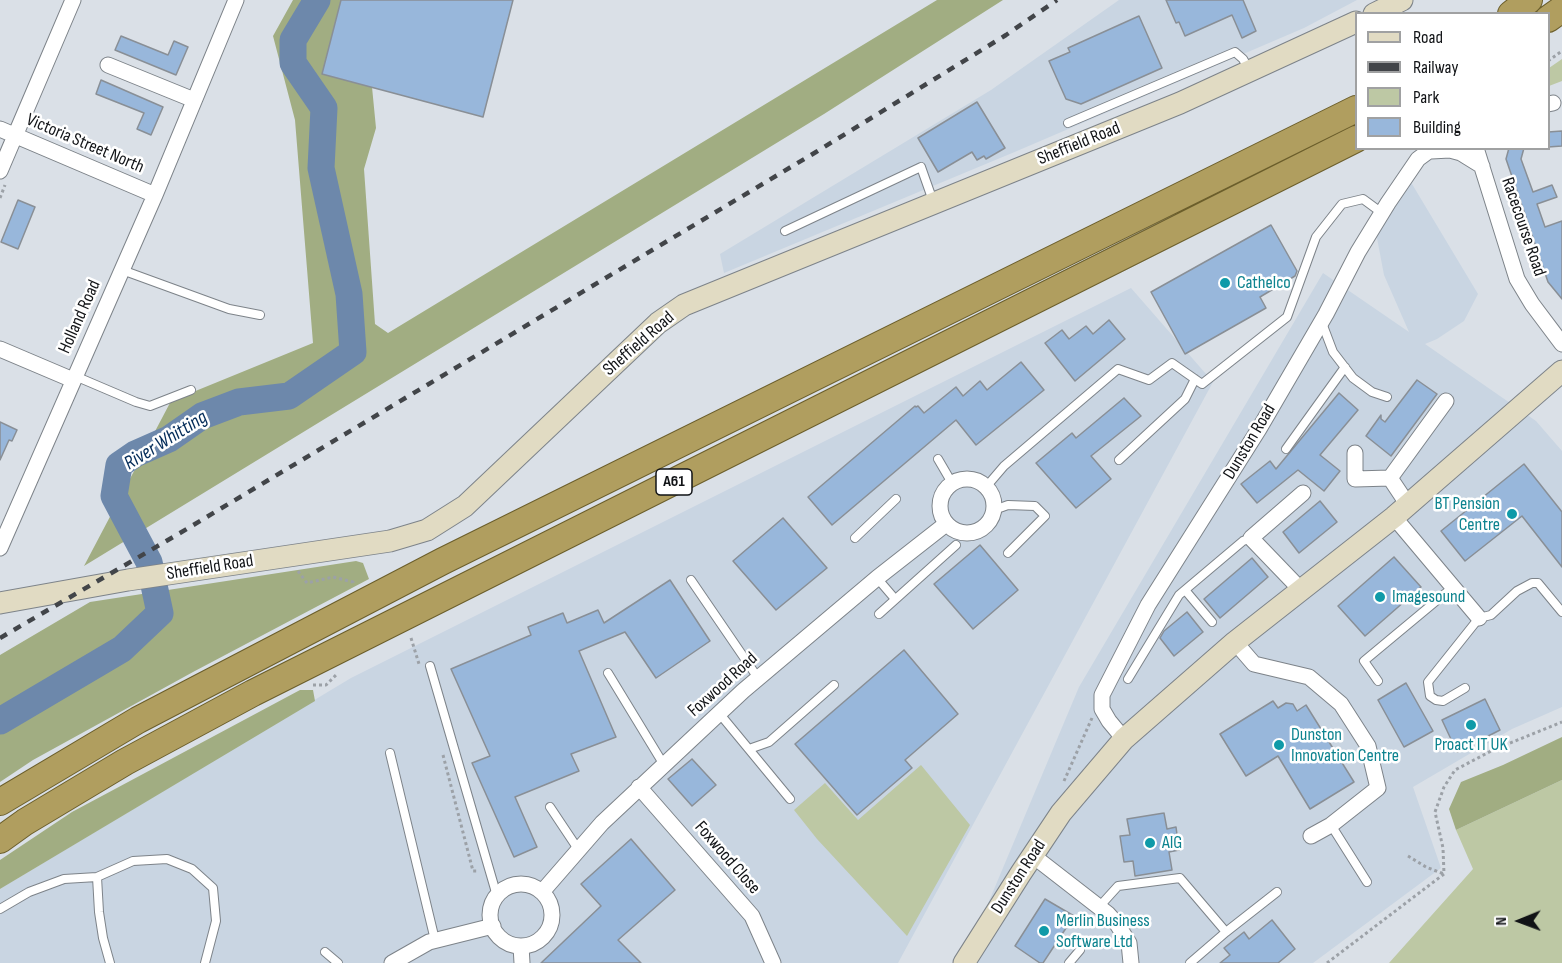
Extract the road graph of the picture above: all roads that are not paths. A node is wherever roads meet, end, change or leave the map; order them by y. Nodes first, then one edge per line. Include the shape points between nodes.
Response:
1 (73, 0) edge
2 (237, 0) edge
3 (1402, 0) edge
4 (1529, 0) edge
5 (1378, 12) edge
6 (1514, 12) edge
7 (1355, 22) edge
8 (108, 65) dead end
9 (1249, 71) junction
10 (194, 100) junction
11 (1355, 109) edge
12 (1068, 123) dead end
13 (0, 129) edge
14 (16, 136) junction
15 (1355, 140) edge
16 (1432, 150) edge
17 (1445, 150) edge
18 (1477, 150) edge
19 (1482, 166) junction
20 (4, 173) edge
21 (155, 195) junction
22 (934, 203) junction
23 (1382, 213) junction
24 (785, 231) dead end
25 (122, 270) junction
26 (260, 315) dead end
27 (1321, 322) junction
28 (1562, 344) edge
29 (0, 349) edge
30 (1345, 367) junction
31 (1562, 371) edge
32 (74, 378) junction
33 (1195, 379) junction
34 (191, 390) dead end
35 (1388, 397) dead end
36 (1446, 400) dead end
37 (1286, 448) dead end
38 (1355, 453) dead end
39 (938, 459) dead end
40 (1119, 460) dead end
41 (1390, 478) junction
42 (952, 483) junction
43 (986, 487) junction
44 (1303, 493) dead end
45 (896, 499) dead end
46 (994, 510) junction
47 (1401, 511) junction
48 (946, 524) junction
49 (855, 538) dead end
50 (1251, 538) junction
51 (956, 545) dead end
52 (0, 548) edge
53 (1008, 553) dead end
54 (877, 578) junction
55 (691, 580) dead end
56 (1453, 587) junction
57 (1185, 590) junction
58 (1302, 591) junction
59 (895, 599) junction
60 (0, 603) edge
61 (1562, 612) edge
62 (879, 614) dead end
63 (1479, 618) junction
64 (1212, 622) dead end
65 (1235, 642) junction
66 (430, 666) dead end
67 (609, 673) dead end
68 (758, 678) junction
69 (1128, 679) dead end
70 (1378, 681) dead end
71 (834, 685) dead end
72 (1465, 688) dead end
73 (719, 713) junction
74 (1124, 739) junction
75 (749, 749) junction
76 (390, 753) dead end
77 (664, 765) junction
78 (639, 787) junction
79 (790, 799) dead end
80 (0, 802) edge
81 (550, 807) dead end
82 (1332, 825) junction
83 (1311, 836) dead end
84 (0, 840) edge
85 (578, 849) junction
86 (1032, 855) junction
87 (98, 876) junction
88 (1366, 882) dead end
89 (542, 892) junction
90 (1277, 892) dead end
91 (497, 896) junction
92 (1099, 907) junction
93 (0, 909) edge
94 (493, 926) junction
95 (1226, 932) junction
96 (435, 940) junction
97 (521, 946) junction
98 (1080, 950) dead end
99 (326, 952) dead end
100 (110, 963) edge
101 (205, 963) edge
102 (338, 963) edge
103 (392, 963) edge
104 (522, 963) edge
105 (773, 963) edge
106 (964, 963) edge
107 (1069, 963) edge
108 (1131, 963) edge
109 (1190, 963) edge

1 - 14 street
2 - 10 street, Holland Road
3 - 5 main road
4 - 6 highway
7 - 9 main road, Sheffield Road
8 - 10 street
9 - 12 lane via 1235,52
9 - 22 main road, Sheffield Road
10 - 21 street, Holland Road
11 - 80 highway, A61 via 432,566 138,720
13 - 14 street, Victoria Street North
14 - 20 street
14 - 21 street, Victoria Street North
15 - 84 highway, A61 via 253,693 125,762
16 - 23 street, Dunston Road via 1418,159
17 - 19 street, Dunston Road via 1461,153
18 - 19 street, Racecourse Road
19 - 28 street, Racecourse Road via 1517,279
21 - 25 street, Holland Road
22 - 24 lane via 921,167
22 - 60 main road, Sheffield Road via 684,305 658,322 465,506 427,530 390,541
23 - 27 street, Dunston Road
23 - 33 lane via 1363,199 1342,204 1317,237 1287,317 1202,384
25 - 26 lane via 229,309
25 - 32 street, Holland Road
27 - 30 lane via 1333,352
27 - 74 street, Dunston Road via 1148,605 1102,695 1102,709
29 - 32 street
30 - 35 lane via 1361,385
30 - 37 lane
31 - 47 main road, Dunston Road
32 - 34 lane via 150,406
32 - 52 street, Holland Road
33 - 40 lane via 1185,399
33 - 43 lane via 1172,363 1149,380 1118,369 1004,466
36 - 41 street
38 - 41 street via 1355,479
39 - 42 lane
41 - 47 street
42 - 43 street via 970,479
42 - 48 street via 939,507
43 - 46 street
44 - 50 street
45 - 49 lane
46 - 48 street via 986,526 970,534
46 - 53 lane via 1008,505 1035,506 1045,516
47 - 56 street
47 - 58 main road, Dunston Road
48 - 54 street, Foxwood Road
50 - 57 lane
50 - 58 street
51 - 59 lane
54 - 59 lane
54 - 68 street, Foxwood Road
55 - 68 lane
56 - 63 street
56 - 70 lane via 1364,661
57 - 64 lane
57 - 69 lane
58 - 65 main road, Dunston Road
59 - 62 lane
61 - 63 lane via 1538,584 1532,583 1491,615
63 - 72 lane via 1428,682 1430,696 1436,700 1443,701
65 - 74 main road, Dunston Road
65 - 82 street via 1254,664 1310,677 1341,704 1368,746 1378,788
66 - 91 lane
67 - 77 lane
68 - 73 street, Foxwood Road
71 - 75 lane via 769,742
73 - 75 lane
73 - 77 street, Foxwood Road
74 - 86 main road, Dunston Road via 1061,813
75 - 79 lane
76 - 96 lane
77 - 78 street, Foxwood Road
78 - 85 street, Foxwood Road
78 - 105 street, Foxwood Close via 752,916
81 - 85 lane
82 - 83 street
82 - 88 lane
85 - 89 street, Foxwood Road
86 - 92 street
86 - 106 main road, Dunston Road
87 - 93 lane via 64,879 29,892
87 - 100 lane via 101,929
87 - 101 lane via 133,861 167,859 192,869 213,888 216,921
89 - 91 street via 524,884 505,889
89 - 97 street via 549,901 552,921 540,939
90 - 95 lane
91 - 94 street via 491,910
92 - 95 lane via 1118,886 1180,878
92 - 108 street via 1129,943
94 - 96 street
94 - 97 street via 504,940
95 - 109 lane
96 - 103 street
97 - 104 street
98 - 107 lane
99 - 102 lane

